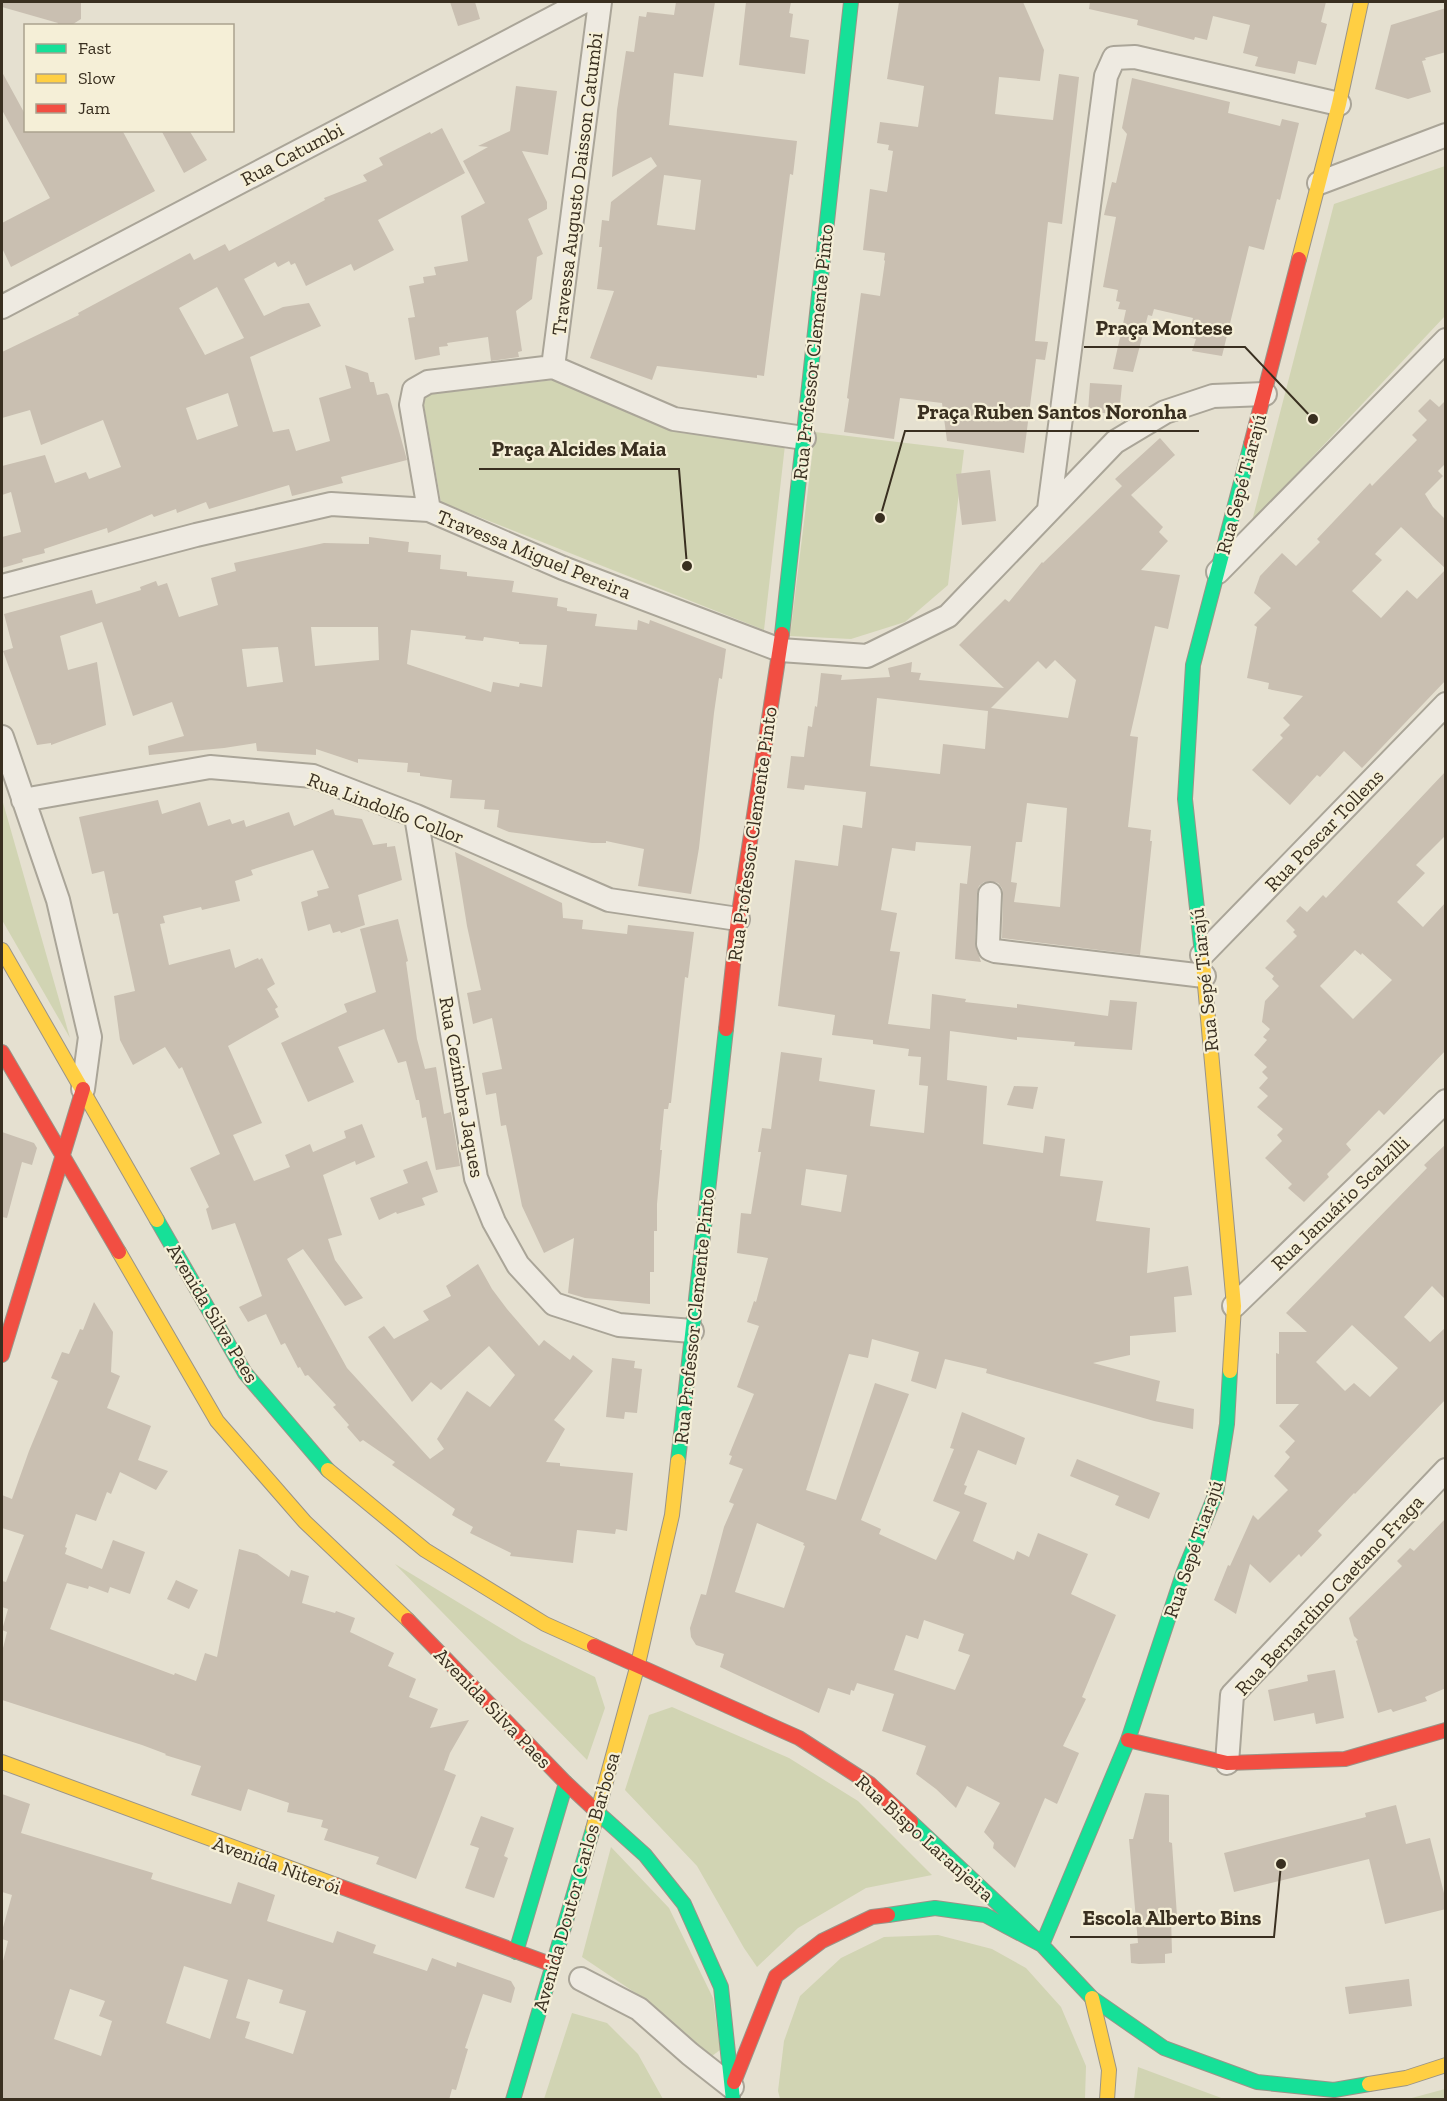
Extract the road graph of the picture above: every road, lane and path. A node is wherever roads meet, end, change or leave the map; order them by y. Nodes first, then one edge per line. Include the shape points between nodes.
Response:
1 (583, 2) edge
2 (600, 2) edge
3 (851, 2) edge
4 (1361, 2) edge
5 (1339, 104) junction
6 (1446, 135) edge
7 (1319, 183) junction
8 (2, 307) edge
9 (1446, 340) edge
10 (553, 367) junction
11 (1265, 394) junction
12 (804, 438) junction
13 (1049, 509) junction
14 (429, 510) junction
15 (1218, 573) junction
16 (2, 586) edge
17 (780, 650) junction
18 (1446, 704) edge
19 (2, 737) edge
20 (23, 800) junction
21 (416, 816) junction
22 (990, 894) dead end
23 (738, 919) junction
24 (2, 950) edge
25 (1203, 966) junction
26 (2, 1052) edge
27 (83, 1089) junction
28 (1446, 1101) edge
29 (64, 1160) junction
30 (8, 1304) edge
31 (1234, 1306) junction
32 (692, 1331) junction
33 (2, 1355) edge
34 (1446, 1470) edge
35 (638, 1664) junction
36 (1446, 1730) edge
37 (1128, 1740) junction
38 (2, 1762) edge
39 (1227, 1763) junction
40 (566, 1784) junction
41 (598, 1812) junction
42 (1041, 1945) junction
43 (516, 1952) junction
44 (553, 1965) junction
45 (581, 1979) dead end
46 (1092, 1998) junction
47 (1446, 2065) edge
48 (733, 2096) edge
49 (513, 2100) edge
50 (1107, 2100) edge

1 - 8 street, Rua Catumbi
2 - 10 street, Travessa Augusto Daisson Catumbi
3 - 12 main road, Rua Professor Clemente Pinto
4 - 5 main road, Rua Sepé Tiarajú
5 - 7 main road, Rua Sepé Tiarajú
5 - 13 street via 1135,57 1114,58 1106,76
6 - 7 street
7 - 11 main road, Rua Sepé Tiarajú
9 - 15 street
10 - 12 street via 674,418
10 - 14 street via 428,382 414,390 411,405
11 - 13 street, Travessa Miguel Pereira via 1213,396 1165,412 1115,442
11 - 15 main road, Rua Sepé Tiarajú
12 - 17 main road, Rua Professor Clemente Pinto
13 - 17 street, Travessa Miguel Pereira via 948,616 867,656
14 - 16 street, Travessa Miguel Pereira via 331,504
14 - 17 street, Travessa Miguel Pereira via 563,568
15 - 25 main road, Rua Sepé Tiarajú via 1193,665 1185,799
17 - 23 main road, Rua Professor Clemente Pinto
18 - 25 street, Rua Poscar Tollens
19 - 20 street
20 - 21 street, Rua Lindolfo Collor via 210,767 313,776
20 - 27 street via 58,900 90,1037
21 - 23 street, Rua Lindolfo Collor via 609,900
21 - 32 street, Rua Cezimbra Jaques via 476,1178 499,1231 518,1265 554,1304 619,1325
22 - 25 street via 988,944 995,951
23 - 32 main road, Rua Professor Clemente Pinto
24 - 27 main road, Avenida Silva Paes
25 - 31 main road, Rua Sepé Tiarajú
26 - 29 main road, Avenida Silva Paes
27 - 29 main road
27 - 35 main road, Avenida Silva Paes via 245,1373 332,1474 425,1550 546,1624
28 - 31 street, Rua Januário Scalzilli
29 - 30 main road
29 - 40 main road, Avenida Silva Paes via 217,1422 305,1522 387,1599
30 - 33 main road
31 - 37 main road, Rua Sepé Tiarajú via 1227,1424 1216,1493
32 - 35 main road, Rua Professor Clemente Pinto via 672,1515
34 - 39 street, Rua Bernardino Caetano Fraga via 1232,1695
35 - 41 main road, Avenida Doutor Carlos Barbosa
35 - 42 main road, Rua Bispo Laranjeira via 799,1738 870,1784
36 - 39 main road via 1345,1759
37 - 39 main road
37 - 42 main road, Rua Sepé Tiarajú
38 - 43 main road, Avenida Niterói
40 - 41 main road, Avenida Silva Paes
40 - 43 main road, Avenida Silva Paes
41 - 44 main road, Avenida Doutor Carlos Barbosa
41 - 48 main road, Avenida Silva Paes via 645,1855 684,1904 721,1987
42 - 46 main road, Rua Bispo Laranjeira
42 - 48 main road via 985,1916 935,1908 872,1917 822,1941 777,1976
43 - 44 main road, Avenida Niterói
44 - 49 main road, Avenida Doutor Carlos Barbosa
45 - 48 street via 639,2009
46 - 47 main road, Rua Bispo Laranjeira via 1164,2048 1257,2082 1334,2090 1406,2078
46 - 50 main road via 1109,2070

